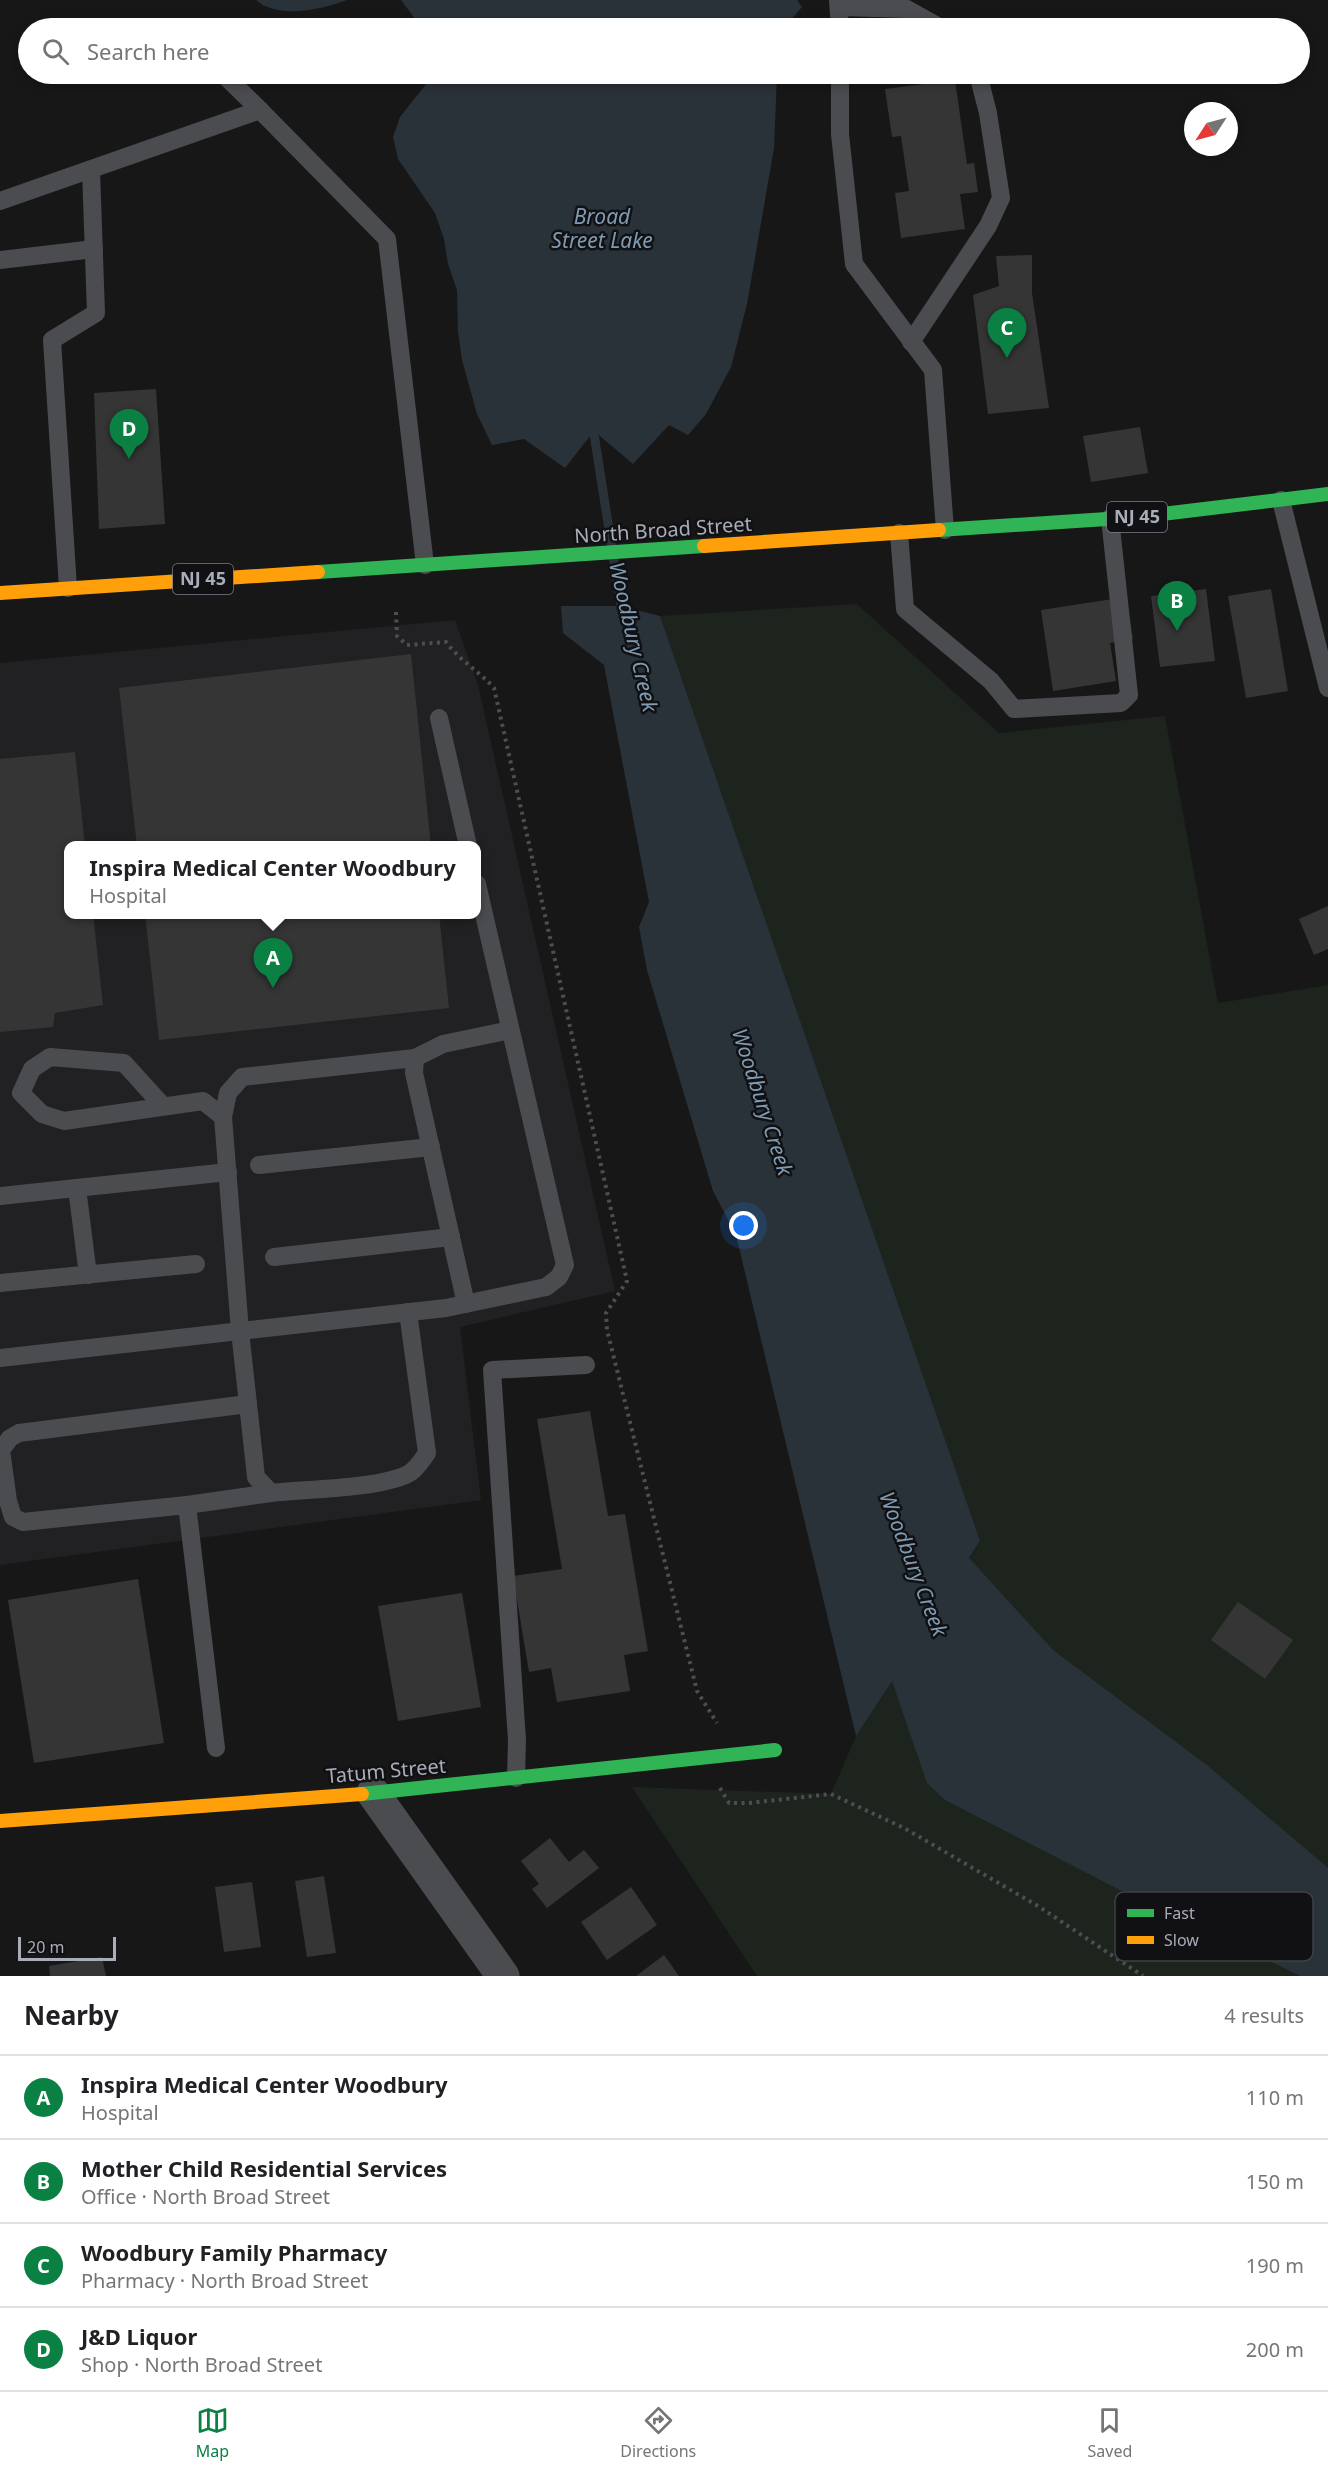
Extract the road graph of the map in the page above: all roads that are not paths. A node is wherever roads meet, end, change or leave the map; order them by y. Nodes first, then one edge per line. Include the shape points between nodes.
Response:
1 (839, 4) edge
2 (923, 18) edge
3 (233, 84) edge
4 (840, 84) edge
5 (981, 84) edge
6 (260, 111) junction
7 (91, 170) junction
8 (0, 201) edge
9 (94, 249) junction
10 (0, 260) edge
11 (911, 342) junction
12 (1328, 494) edge
13 (1281, 500) junction
14 (1110, 518) junction
15 (945, 530) junction
16 (899, 533) junction
17 (425, 565) junction
18 (68, 588) junction
19 (0, 593) edge
20 (1328, 688) edge
21 (439, 718) dead end
22 (467, 841) edge
23 (481, 902) edge
24 (510, 1030) junction
25 (415, 1058) junction
26 (163, 1106) junction
27 (224, 1117) junction
28 (431, 1147) junction
29 (259, 1165) dead end
30 (228, 1172) junction
31 (77, 1188) junction
32 (0, 1196) edge
33 (451, 1237) junction
34 (274, 1257) dead end
35 (196, 1264) dead end
36 (88, 1275) junction
37 (0, 1283) edge
38 (466, 1304) junction
39 (408, 1312) junction
40 (240, 1331) junction
41 (0, 1358) edge
42 (586, 1365) dead end
43 (248, 1404) junction
44 (271, 1493) junction
45 (187, 1505) junction
46 (216, 1748) dead end
47 (776, 1750) dead end
48 (516, 1778) junction
49 (373, 1793) junction
50 (0, 1821) edge
51 (502, 1976) edge

1 - 2 lane via 907,9
3 - 6 lane
4 - 11 lane via 840,134 854,264
5 - 11 lane via 1001,198 988,226
6 - 7 lane
6 - 17 lane via 387,239
7 - 8 lane
7 - 9 lane
9 - 10 lane
9 - 18 lane via 96,313 52,340
11 - 15 lane via 933,370
12 - 13 main road, North Broad Street / NJ 45
13 - 14 main road, North Broad Street / NJ 45
13 - 20 lane
14 - 15 main road, North Broad Street / NJ 45
14 - 16 lane via 1129,695 1121,703 1014,709 991,681 904,609
15 - 16 main road, North Broad Street / NJ 45
16 - 17 main road, North Broad Street / NJ 45
17 - 18 main road, North Broad Street / NJ 45
18 - 19 main road, North Broad Street / NJ 45
21 - 22 lane
23 - 24 lane
24 - 25 lane via 443,1044
24 - 38 lane via 565,1265 559,1278 546,1287
25 - 27 lane via 242,1077 228,1093
25 - 28 lane via 414,1073
26 - 26 lane via 124,1063 50,1057 32,1069 21,1094 42,1114 64,1121
26 - 27 lane via 203,1101
27 - 30 lane
28 - 29 lane
28 - 33 lane
30 - 31 lane
30 - 40 lane
31 - 32 lane
31 - 36 lane
33 - 34 lane
33 - 38 lane
35 - 36 lane
36 - 37 lane
38 - 39 lane
39 - 40 lane
39 - 44 lane via 427,1453 409,1474 373,1483
40 - 41 lane
40 - 43 lane
42 - 48 lane via 492,1370 517,1740
43 - 44 lane via 256,1477
43 - 45 lane via 19,1433 9,1438 1,1450 8,1501 14,1517 23,1522
44 - 45 lane
45 - 46 lane
47 - 48 main road, Tatum Street
48 - 49 main road, Tatum Street
49 - 50 main road, Tatum Street
49 - 51 street

